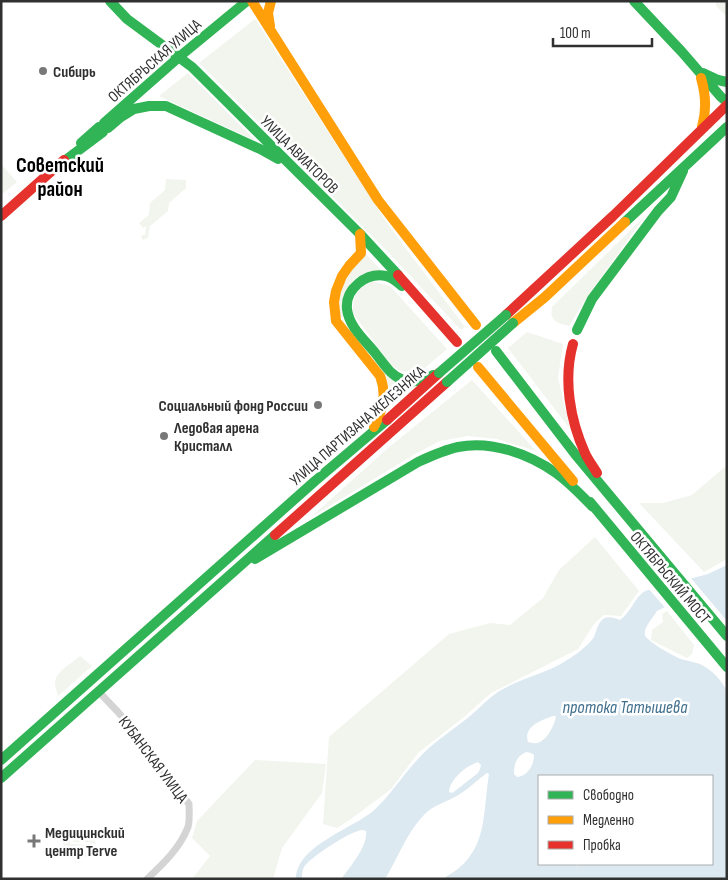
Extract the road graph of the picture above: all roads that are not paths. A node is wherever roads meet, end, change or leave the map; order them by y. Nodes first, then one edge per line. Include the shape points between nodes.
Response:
1 (110, 1) edge
2 (247, 1) edge
3 (252, 1) edge
4 (272, 1) edge
5 (634, 1) edge
6 (270, 30) junction
7 (179, 57) junction
8 (698, 70) junction
9 (727, 82) edge
10 (727, 104) edge
11 (104, 127) junction
12 (727, 127) edge
13 (702, 128) junction
14 (686, 166) junction
15 (292, 167) junction
16 (1, 216) edge
17 (360, 234) junction
18 (417, 296) junction
19 (510, 319) junction
20 (476, 325) dead end
21 (577, 330) dead end
22 (457, 342) dead end
23 (572, 344) dead end
24 (496, 351) dead end
25 (478, 367) dead end
26 (439, 373) junction
27 (366, 438) junction
28 (608, 494) junction
29 (593, 506) junction
30 (240, 567) junction
31 (727, 636) edge
32 (727, 667) edge
33 (98, 692) junction
34 (1, 760) edge
35 (1, 778) edge
36 (147, 879) edge

1 - 7 main road, УЛИЦА АВИАТОРОВ via 127,20
2 - 7 main road, ОКТЯБРЬСКАЯ УЛИЦА
3 - 6 main road, УЛИЦА АВИАТОРОВ
4 - 6 main road via 268,13
5 - 8 main road
6 - 20 main road, УЛИЦА АВИАТОРОВ via 378,200
7 - 11 main road, ОКТЯБРЬСКАЯ УЛИЦА
7 - 15 main road, УЛИЦА АВИАТОРОВ
8 - 9 main road
8 - 10 main road
8 - 13 main road via 706,102
10 - 13 main road, УЛИЦА ПАРТИЗАНА ЖЕЛЕЗНЯКА
11 - 15 main road via 139,108 166,106 260,148
11 - 16 main road
12 - 14 main road, УЛИЦА ПАРТИЗАНА ЖЕЛЕЗНЯКА
13 - 19 main road, УЛИЦА ПАРТИЗАНА ЖЕЛЕЗНЯКА
14 - 19 main road, УЛИЦА ПАРТИЗАНА ЖЕЛЕЗНЯКА via 545,297
14 - 21 main road via 671,197 592,299
15 - 17 main road, УЛИЦА АВИАТОРОВ
17 - 18 main road, УЛИЦА АВИАТОРОВ
17 - 27 main road via 361,253 342,276 334,302 336,321 383,382 382,410
18 - 22 main road, УЛИЦА АВИАТОРОВ
18 - 26 main road via 391,278 376,276 362,281 350,292 347,300 349,318 395,375 416,381
19 - 26 main road, УЛИЦА ПАРТИЗАНА ЖЕЛЕЗНЯКА, bridge
19 - 30 main road, УЛИЦА ПАРТИЗАНА ЖЕЛЕЗНЯКА, bridge via 447,382
23 - 28 main road via 568,376 577,430
24 - 28 main road
25 - 29 main road
26 - 27 main road, УЛИЦА ПАРТИЗАНА ЖЕЛЕЗНЯКА
27 - 34 main road, УЛИЦА ПАРТИЗАНА ЖЕЛЕЗНЯКА
28 - 31 main road, ОКТЯБРЬСКИЙ МОСТ
29 - 30 main road via 552,470 533,460 492,446 470,445 418,462
29 - 32 main road, ОКТЯБРЬСКИЙ МОСТ
30 - 33 main road, УЛИЦА ПАРТИЗАНА ЖЕЛЕЗНЯКА
33 - 35 main road, УЛИЦА ПАРТИЗАНА ЖЕЛЕЗНЯКА
33 - 36 street, КУБАНСКАЯ УЛИЦА via 152,752 154,760 189,804 188,826 180,841 166,862

